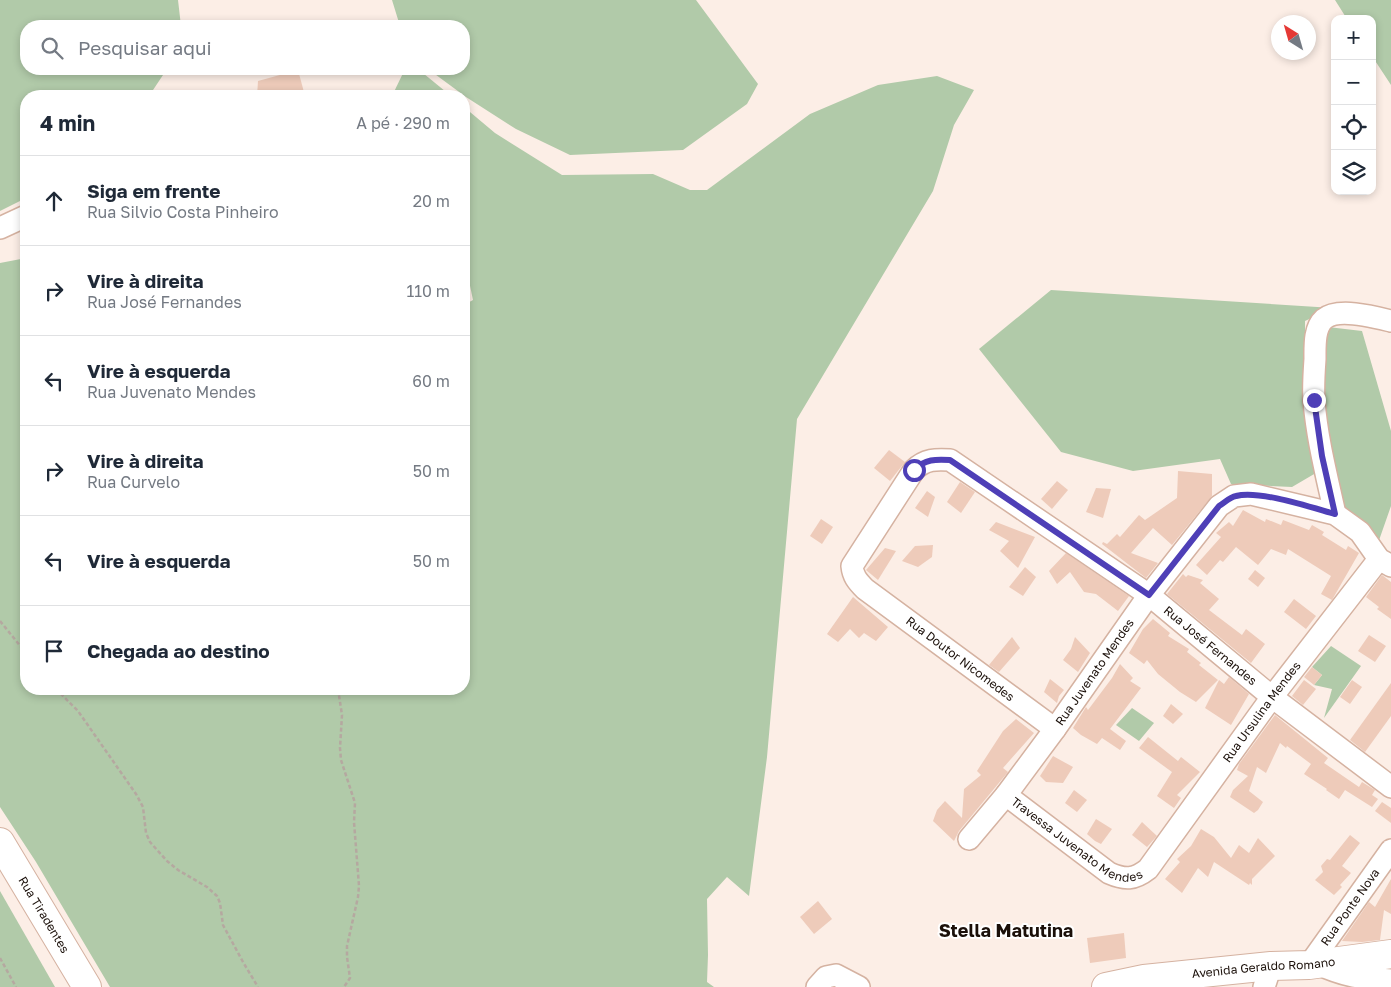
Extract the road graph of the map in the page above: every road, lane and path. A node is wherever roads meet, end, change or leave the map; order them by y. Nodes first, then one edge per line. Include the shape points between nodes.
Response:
1 (20, 219) edge
2 (0, 228) edge
3 (1391, 321) edge
4 (1335, 514) junction
5 (1385, 562) edge
6 (864, 588) joint
7 (1149, 595) junction
8 (0, 621) edge
9 (20, 645) edge
10 (62, 695) edge
11 (339, 695) edge
12 (1272, 697) junction
13 (1055, 729) junction
14 (1391, 787) edge
15 (1006, 795) junction
16 (969, 839) dead end
17 (2, 849) edge
18 (1391, 850) edge
19 (1148, 869) joint
20 (1391, 954) edge
21 (0, 958) edge
22 (1313, 964) junction
23 (1268, 976) edge
24 (1391, 980) edge
25 (16, 987) edge
26 (88, 987) edge
27 (258, 987) edge
28 (344, 987) edge
29 (817, 987) edge
30 (858, 987) edge
31 (1106, 987) edge

1 - 2 street
3 - 4 street via 1335,314 1324,318 1316,338 1314,400
4 - 5 street via 1360,532
4 - 7 street, Rua Juvenato Mendes via 1251,494 1234,496 1219,506
5 - 12 street, Rua Ursulina Mendes
6 - 7 street, Rua José Fernandes via 856,581 852,566 914,470 934,459 950,460
6 - 13 street, Rua Doutor Nicomedes
7 - 12 street, Rua José Fernandes
7 - 13 street, Rua Juvenato Mendes
8 - 9 path
10 - 27 path via 78,711 136,794 143,807 150,842 178,870 217,896 223,925
11 - 28 path via 341,760 355,803 359,886 347,946 350,978
12 - 14 street, Rua José Fernandes
12 - 19 street, Rua Ursulina Mendes
13 - 15 street, Rua Juvenato Mendes
15 - 16 street, Rua Juvenato Mendes
15 - 19 street, Travessa Juvenato Mendes via 1109,873 1133,878
17 - 26 main road, Rua Tiradentes
18 - 22 street, Rua Ponte Nova
20 - 22 main road, Avenida Geraldo Romano
21 - 25 path
22 - 23 main road, Avenida Geraldo Romano
22 - 24 street via 1358,978
23 - 31 main road, Avenida Geraldo Romano via 1144,979
29 - 30 street via 826,977 836,975

